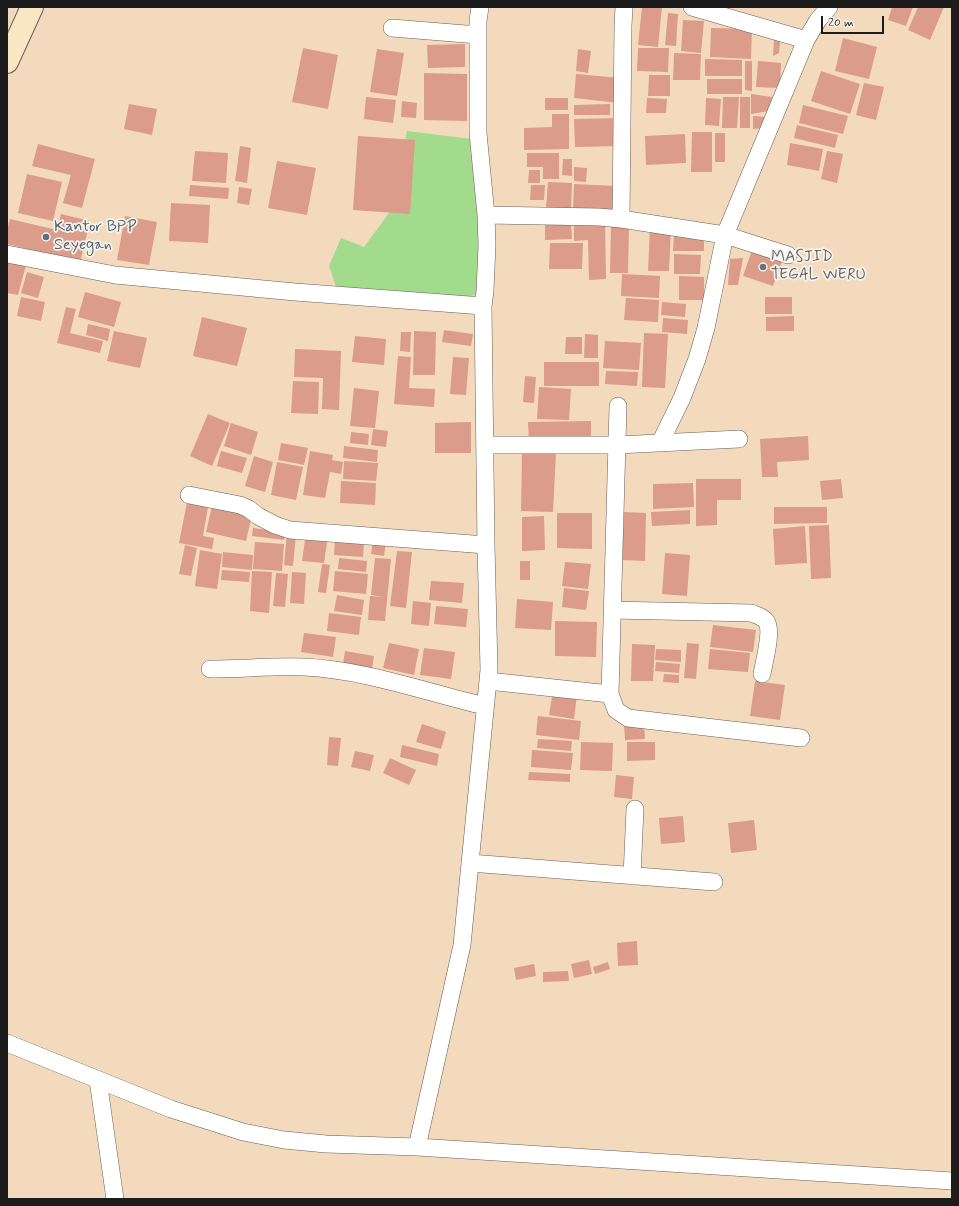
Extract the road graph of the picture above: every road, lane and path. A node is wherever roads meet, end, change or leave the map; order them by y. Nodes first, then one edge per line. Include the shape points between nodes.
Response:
1 (32, 7) edge
2 (480, 7) edge
3 (624, 7) edge
4 (692, 7) edge
5 (829, 7) edge
6 (392, 28) dead end
7 (478, 35) junction
8 (806, 40) junction
9 (7, 62) edge
10 (486, 215) junction
11 (621, 219) junction
12 (725, 235) junction
13 (7, 254) edge
14 (788, 255) dead end
15 (483, 306) junction
16 (618, 406) dead end
17 (740, 439) dead end
18 (660, 443) junction
19 (485, 445) junction
20 (617, 445) junction
21 (189, 495) dead end
22 (486, 545) junction
23 (612, 610) junction
24 (210, 669) dead end
25 (762, 674) dead end
26 (488, 681) junction
27 (610, 694) junction
28 (485, 706) junction
29 (802, 738) dead end
30 (635, 808) dead end
31 (470, 863) junction
32 (632, 876) junction
33 (714, 882) dead end
34 (7, 1043) edge
35 (98, 1080) junction
36 (416, 1147) junction
37 (952, 1181) edge
38 (115, 1199) edge

1 - 9 main road
2 - 7 street
3 - 11 street
4 - 8 street
5 - 8 street
6 - 7 street
7 - 10 street via 478,133
8 - 12 street
10 - 11 street
10 - 15 street via 487,246
11 - 12 street
12 - 14 street
12 - 18 street via 697,359
13 - 15 street via 115,275
15 - 19 street
16 - 20 street
17 - 18 street
18 - 20 street
19 - 20 street
19 - 22 street
20 - 23 street
21 - 22 street via 240,505 275,525 290,530
22 - 26 street
23 - 25 street via 751,613 759,616 766,621 769,630
23 - 27 street
24 - 28 street via 304,667 336,671 394,682
26 - 27 street
26 - 28 street
27 - 29 street via 616,710 628,718
28 - 31 street
30 - 32 street
31 - 32 street
31 - 36 street via 462,945
32 - 33 street
34 - 35 street
35 - 36 street via 171,1109 243,1132 284,1140 326,1144
35 - 38 street
36 - 37 street

